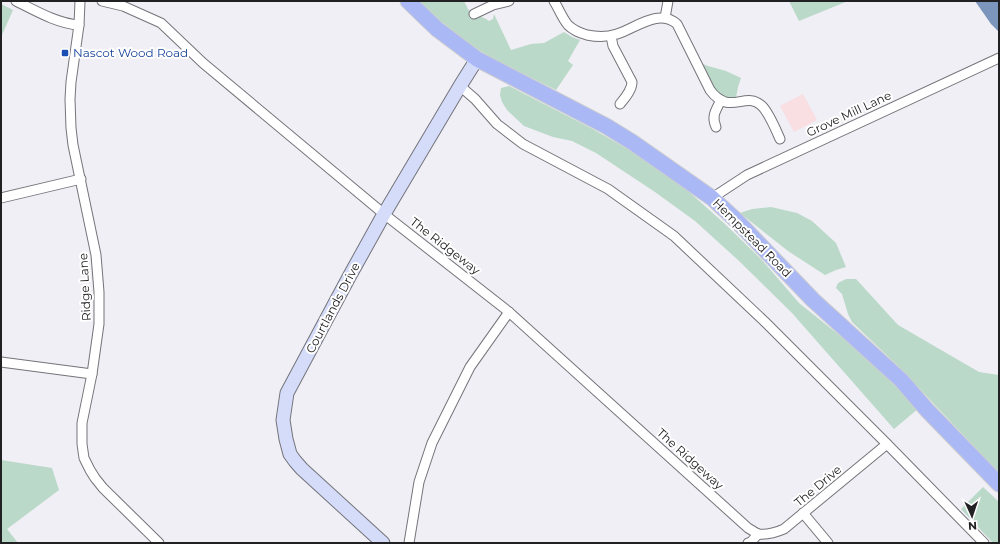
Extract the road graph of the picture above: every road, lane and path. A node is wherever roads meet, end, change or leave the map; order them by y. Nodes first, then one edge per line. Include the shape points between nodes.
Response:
1 (16, 1) edge
2 (80, 1) edge
3 (102, 1) edge
4 (408, 1) edge
5 (509, 1) edge
6 (554, 1) edge
7 (668, 1) edge
8 (474, 14) dead end
9 (665, 18) junction
10 (79, 25) junction
11 (611, 36) junction
12 (999, 58) edge
13 (478, 60) junction
14 (460, 86) junction
15 (721, 100) junction
16 (620, 104) dead end
17 (716, 127) dead end
18 (780, 139) dead end
19 (81, 179) junction
20 (1, 198) edge
21 (712, 198) junction
22 (384, 214) junction
23 (510, 312) junction
24 (1, 362) edge
25 (92, 374) junction
26 (887, 444) junction
27 (999, 484) edge
28 (803, 513) junction
29 (758, 534) junction
30 (159, 543) edge
31 (383, 543) edge
32 (409, 543) edge
33 (748, 543) edge
34 (828, 543) edge
35 (984, 543) edge

1 - 10 street via 52,18 71,25
2 - 10 street, Ridge Lane
3 - 22 street, The Ridgeway via 123,6 161,23 203,63
4 - 13 main road, Hempstead Road via 437,29
5 - 8 street
6 - 11 street via 565,21 577,32
7 - 9 street
9 - 11 street via 646,21
9 - 15 street via 677,24 710,90
10 - 19 street, Ridge Lane via 70,99 73,145
11 - 16 street via 613,46 632,82
12 - 21 street, Grove Mill Lane via 747,175
13 - 14 street, Courtlands Drive
13 - 21 main road, Hempstead Road via 606,126
14 - 22 street, Courtlands Drive
14 - 26 street via 475,98 497,124 522,144 608,189 674,236 764,321
15 - 17 street via 715,113
15 - 18 street via 735,103 750,100 758,103 765,110
19 - 20 street
19 - 25 street, Ridge Lane via 96,255 100,292 99,324
21 - 27 main road, Hempstead Road via 813,300 901,380
22 - 23 street, The Ridgeway
22 - 31 street, Courtlands Drive via 287,393 283,420 290,454 302,470
23 - 29 street, The Ridgeway via 748,528
23 - 32 street via 470,367 432,443 419,482
24 - 25 street
25 - 30 street, Ridge Lane via 82,423 82,444 86,462 103,488
26 - 28 street, The Drive
26 - 35 street
28 - 29 street, The Drive via 784,529
28 - 34 street
29 - 33 street

